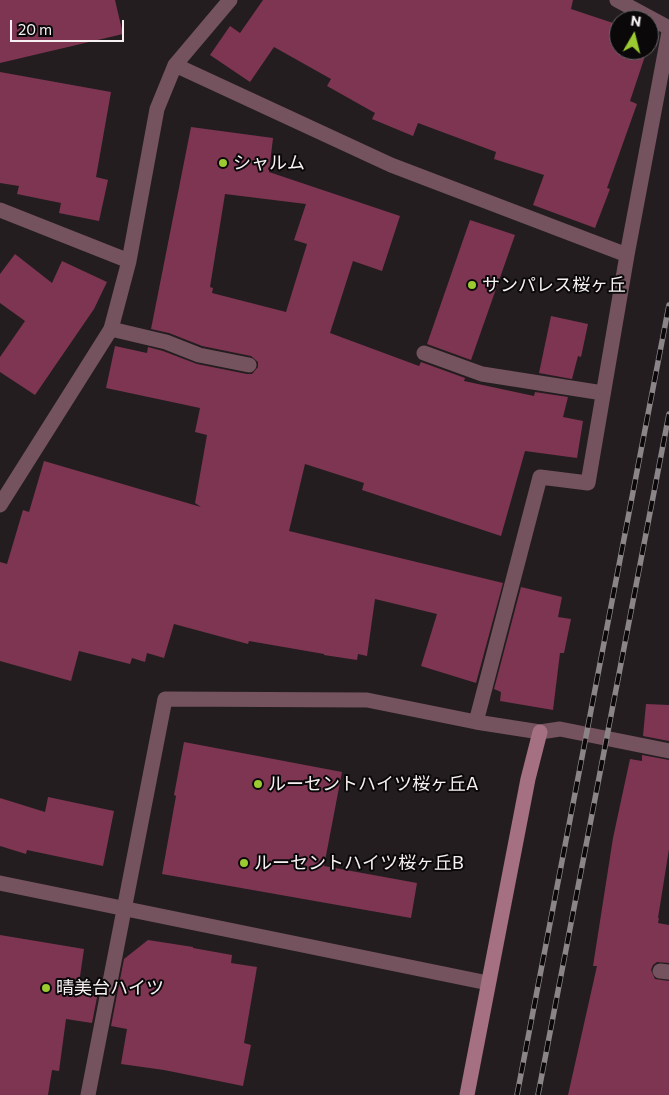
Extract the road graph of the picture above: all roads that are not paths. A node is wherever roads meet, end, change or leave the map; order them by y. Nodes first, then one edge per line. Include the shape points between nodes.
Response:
1 (230, 0) edge
2 (618, 0) edge
3 (669, 28) edge
4 (669, 32) edge
5 (175, 65) junction
6 (0, 210) edge
7 (627, 255) junction
8 (129, 261) junction
9 (111, 329) junction
10 (424, 353) dead end
11 (249, 365) dead end
12 (603, 393) junction
13 (0, 505) edge
14 (476, 722) junction
15 (540, 732) junction
16 (669, 751) edge
17 (0, 883) edge
18 (124, 908) junction
19 (488, 983) junction
20 (88, 1095) edge
21 (467, 1095) edge

1 - 5 street
2 - 3 street
4 - 7 street
5 - 7 street via 392,164
5 - 8 street via 157,109
6 - 8 street
7 - 12 street
8 - 9 street
9 - 11 street
9 - 13 street
10 - 12 street via 482,374
12 - 14 street via 588,483 540,477
14 - 15 street
14 - 18 street via 367,700 165,699
15 - 16 street via 560,729
15 - 19 street
17 - 18 street
18 - 19 street
18 - 20 street
19 - 21 street

